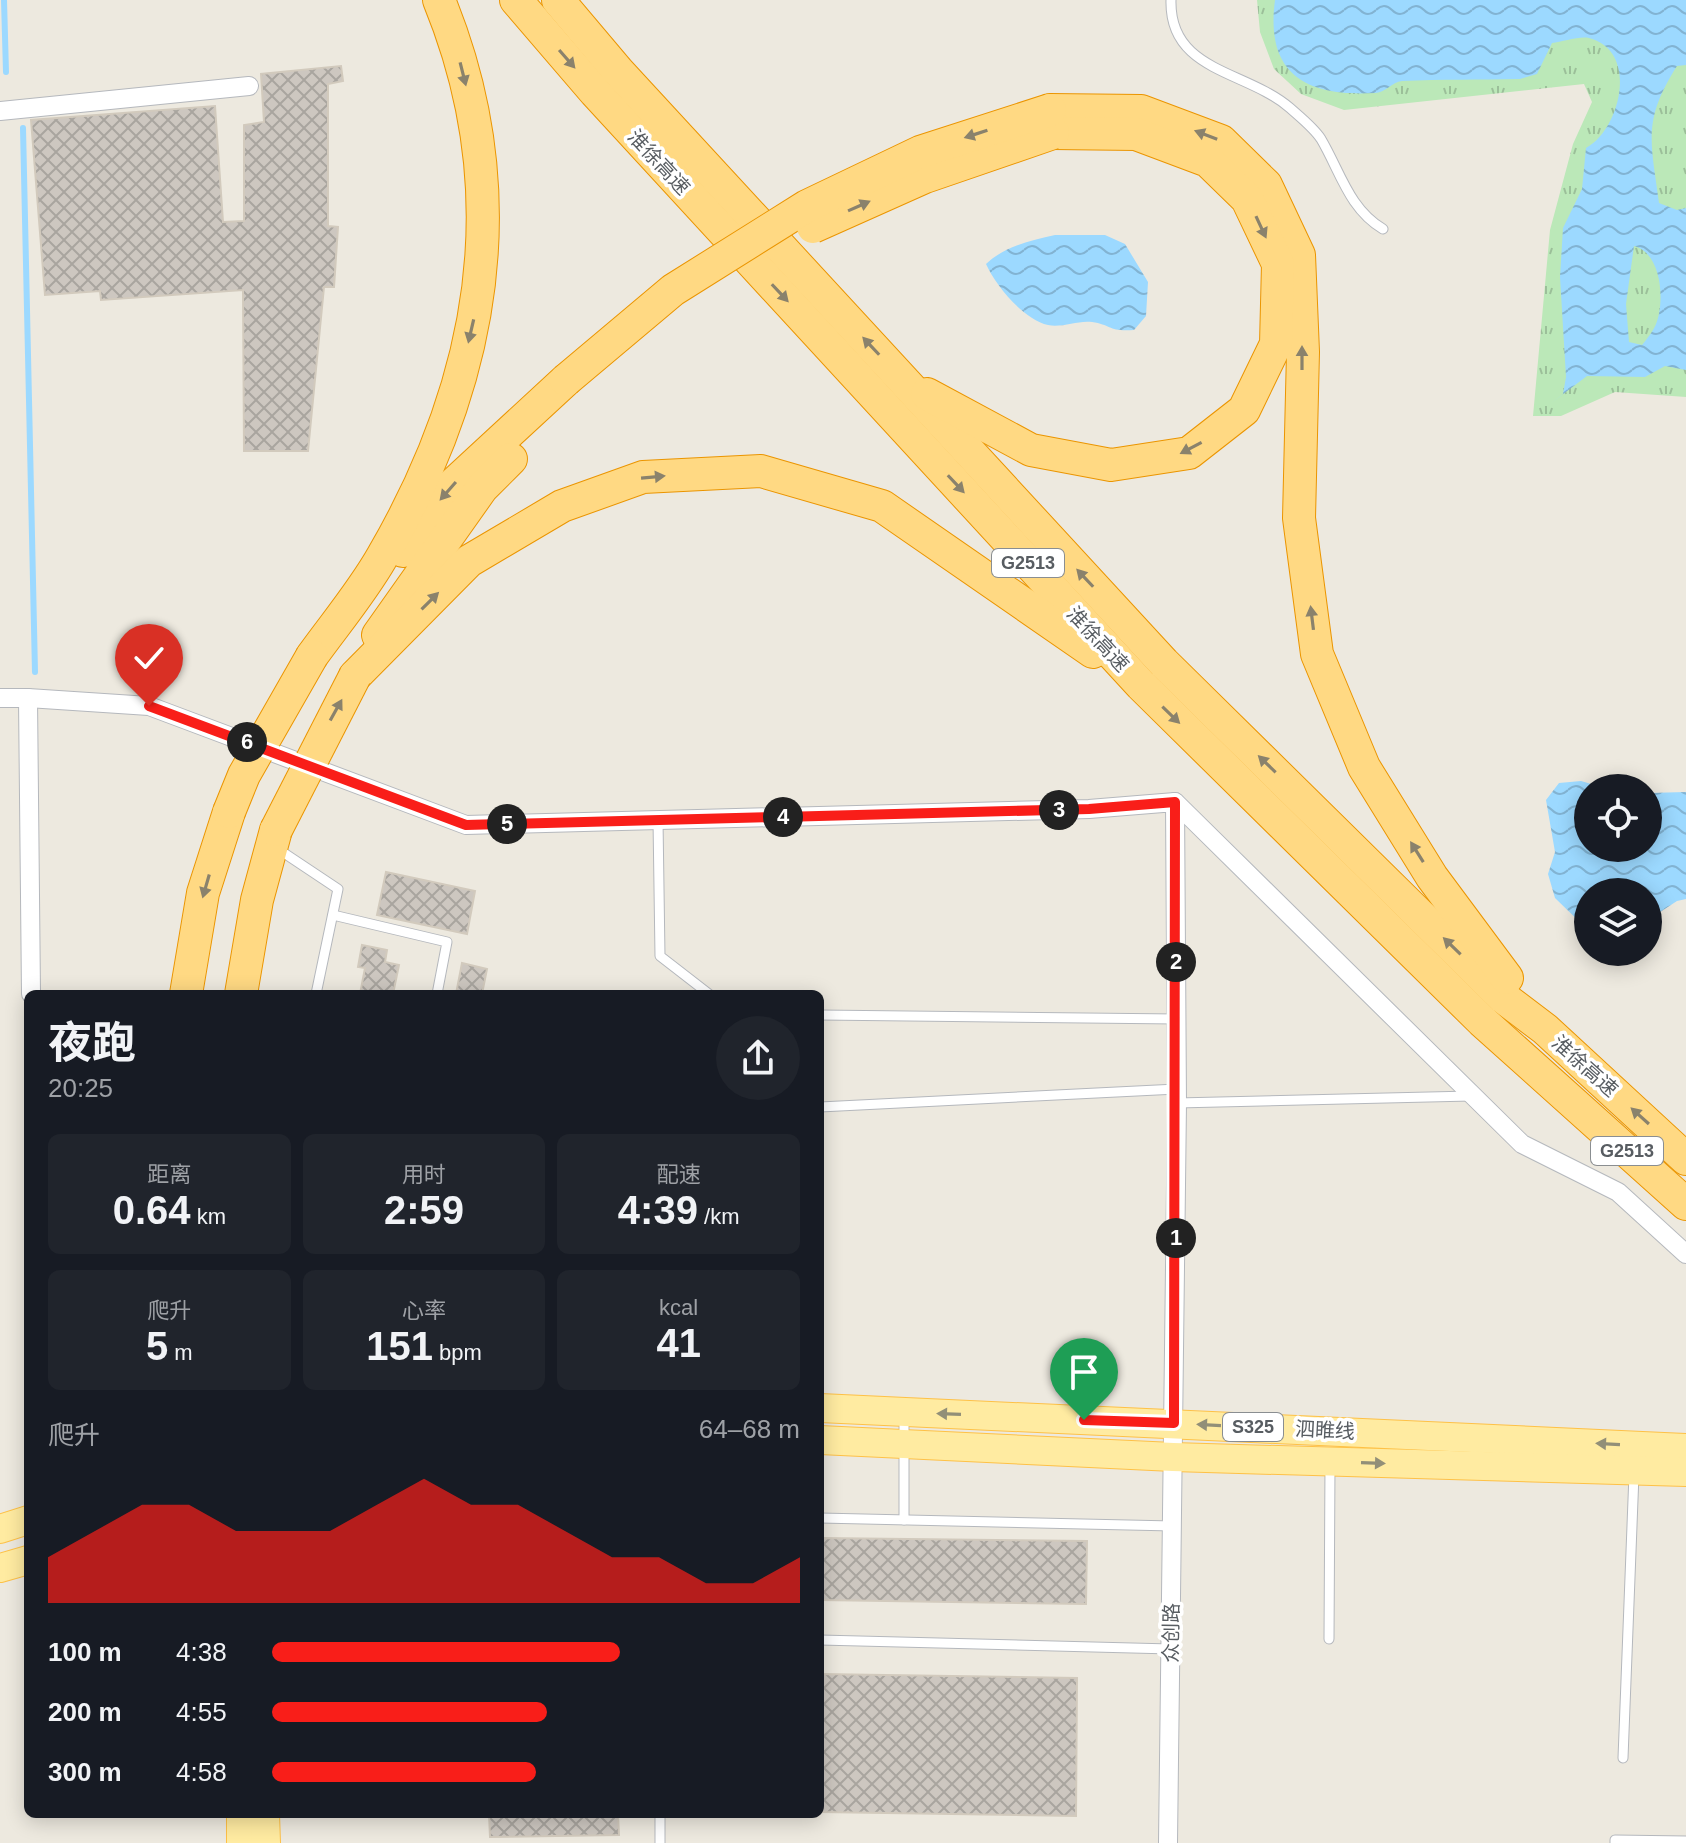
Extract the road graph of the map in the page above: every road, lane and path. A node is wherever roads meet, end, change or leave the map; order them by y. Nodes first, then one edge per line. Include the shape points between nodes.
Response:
1 (439, 0) edge
2 (516, 0) edge
3 (558, 0) edge
4 (1171, 0) edge
5 (249, 86) dead end
6 (0, 111) edge
7 (1051, 121) junction
8 (1383, 229) dead end
9 (575, 383) junction
10 (905, 383) junction
11 (312, 656) junction
12 (355, 676) junction
13 (1141, 685) junction
14 (0, 698) edge
15 (28, 698) junction
16 (1175, 802) junction
17 (658, 820) junction
18 (274, 837) junction
19 (333, 915) junction
20 (31, 990) edge
21 (187, 990) edge
22 (242, 990) edge
23 (317, 990) edge
24 (438, 990) edge
25 (704, 990) edge
26 (824, 1015) edge
27 (1177, 1019) junction
28 (1545, 1029) junction
29 (1177, 1096) junction
30 (1474, 1096) junction
31 (824, 1107) edge
32 (1686, 1159) edge
33 (1686, 1204) edge
34 (1686, 1254) edge
35 (824, 1408) edge
36 (904, 1413) junction
37 (1174, 1423) junction
38 (824, 1440) edge
39 (904, 1444) junction
40 (1686, 1448) edge
41 (1173, 1457) junction
42 (1330, 1462) junction
43 (1634, 1471) junction
44 (1686, 1472) edge
45 (824, 1518) edge
46 (904, 1520) junction
47 (24, 1521) edge
48 (1173, 1526) junction
49 (0, 1529) edge
50 (24, 1561) edge
51 (0, 1568) edge
52 (1329, 1639) dead end
53 (824, 1640) edge
54 (1171, 1649) junction
55 (1623, 1758) dead end
56 (241, 1818) edge
57 (265, 1818) edge
58 (660, 1818) edge
59 (1686, 1841) edge
60 (241, 1843) edge
61 (266, 1843) edge
62 (660, 1843) edge
63 (1168, 1843) edge
64 (1615, 1843) edge

1 -> 11 highway via 455,40 479,140 484,214 480,293 464,362 430,462 381,558
2 -> 13 highway, 淮徐高速 / G2513
10 -> 3 highway, 淮徐高速 / G2513
4 - 8 lane via 1181,44 1206,64 1287,105 1319,136 1364,218
5 - 6 street
7 - 9 highway, bridge via 920,152 807,206 673,290
7 -> 10 highway via 1136,134 1208,161 1247,199 1278,264 1276,344 1244,410 1189,453 1111,465 1031,450
28 -> 7 highway via 1432,877 1364,767 1317,654 1299,518 1299,255 1266,185 1221,141 1141,111
9 -> 11 highway via 448,489 369,597
9 - 12 highway via 482,488 389,614
28 -> 10 highway, 淮徐高速 / G2513 via 1504,998 1164,663
11 -> 21 highway, bridge via 244,775 229,812 203,893
12 -> 13 highway via 469,561 562,506 643,477 761,471 882,506
18 -> 12 highway, bridge
13 -> 33 highway, 淮徐高速 / G2513 via 1482,1021
14 - 15 street
15 - 17 street via 149,706 466,825
15 - 20 street
16 - 17 street via 1089,809
16 - 27 street, 众创路
16 - 30 street
17 - 25 lane via 660,956
18 - 19 lane via 338,889
18 - 22 highway
19 - 23 lane
19 - 24 lane via 447,942
26 - 27 lane
27 - 29 street, 众创路
32 -> 28 highway, 淮徐高速 / G2513
29 - 30 lane
29 - 31 lane
29 - 37 street, 众创路
30 - 34 street via 1522,1144 1618,1192
35 - 36 main road, 泗睢线 / S325
37 -> 36 main road, 泗睢线 / S325
36 - 39 lane
40 -> 37 main road, 泗睢线 / S325
37 - 41 street, 众创路
38 - 39 main road, 泗睢线 / S325
39 - 41 main road, 泗睢线 / S325
39 - 46 lane
41 - 42 main road, 泗睢线 / S325
41 - 48 street, 众创路
42 -> 43 main road, 泗睢线 / S325
42 - 52 lane
43 - 44 main road, 泗睢线 / S325
43 - 55 lane
45 - 46 lane
46 - 48 lane
47 - 49 main road
48 - 54 street, 众创路
50 - 51 main road
53 - 54 lane
54 - 63 street, 众创路
56 - 60 main road
57 - 61 main road
58 - 62 lane
59 - 64 lane

